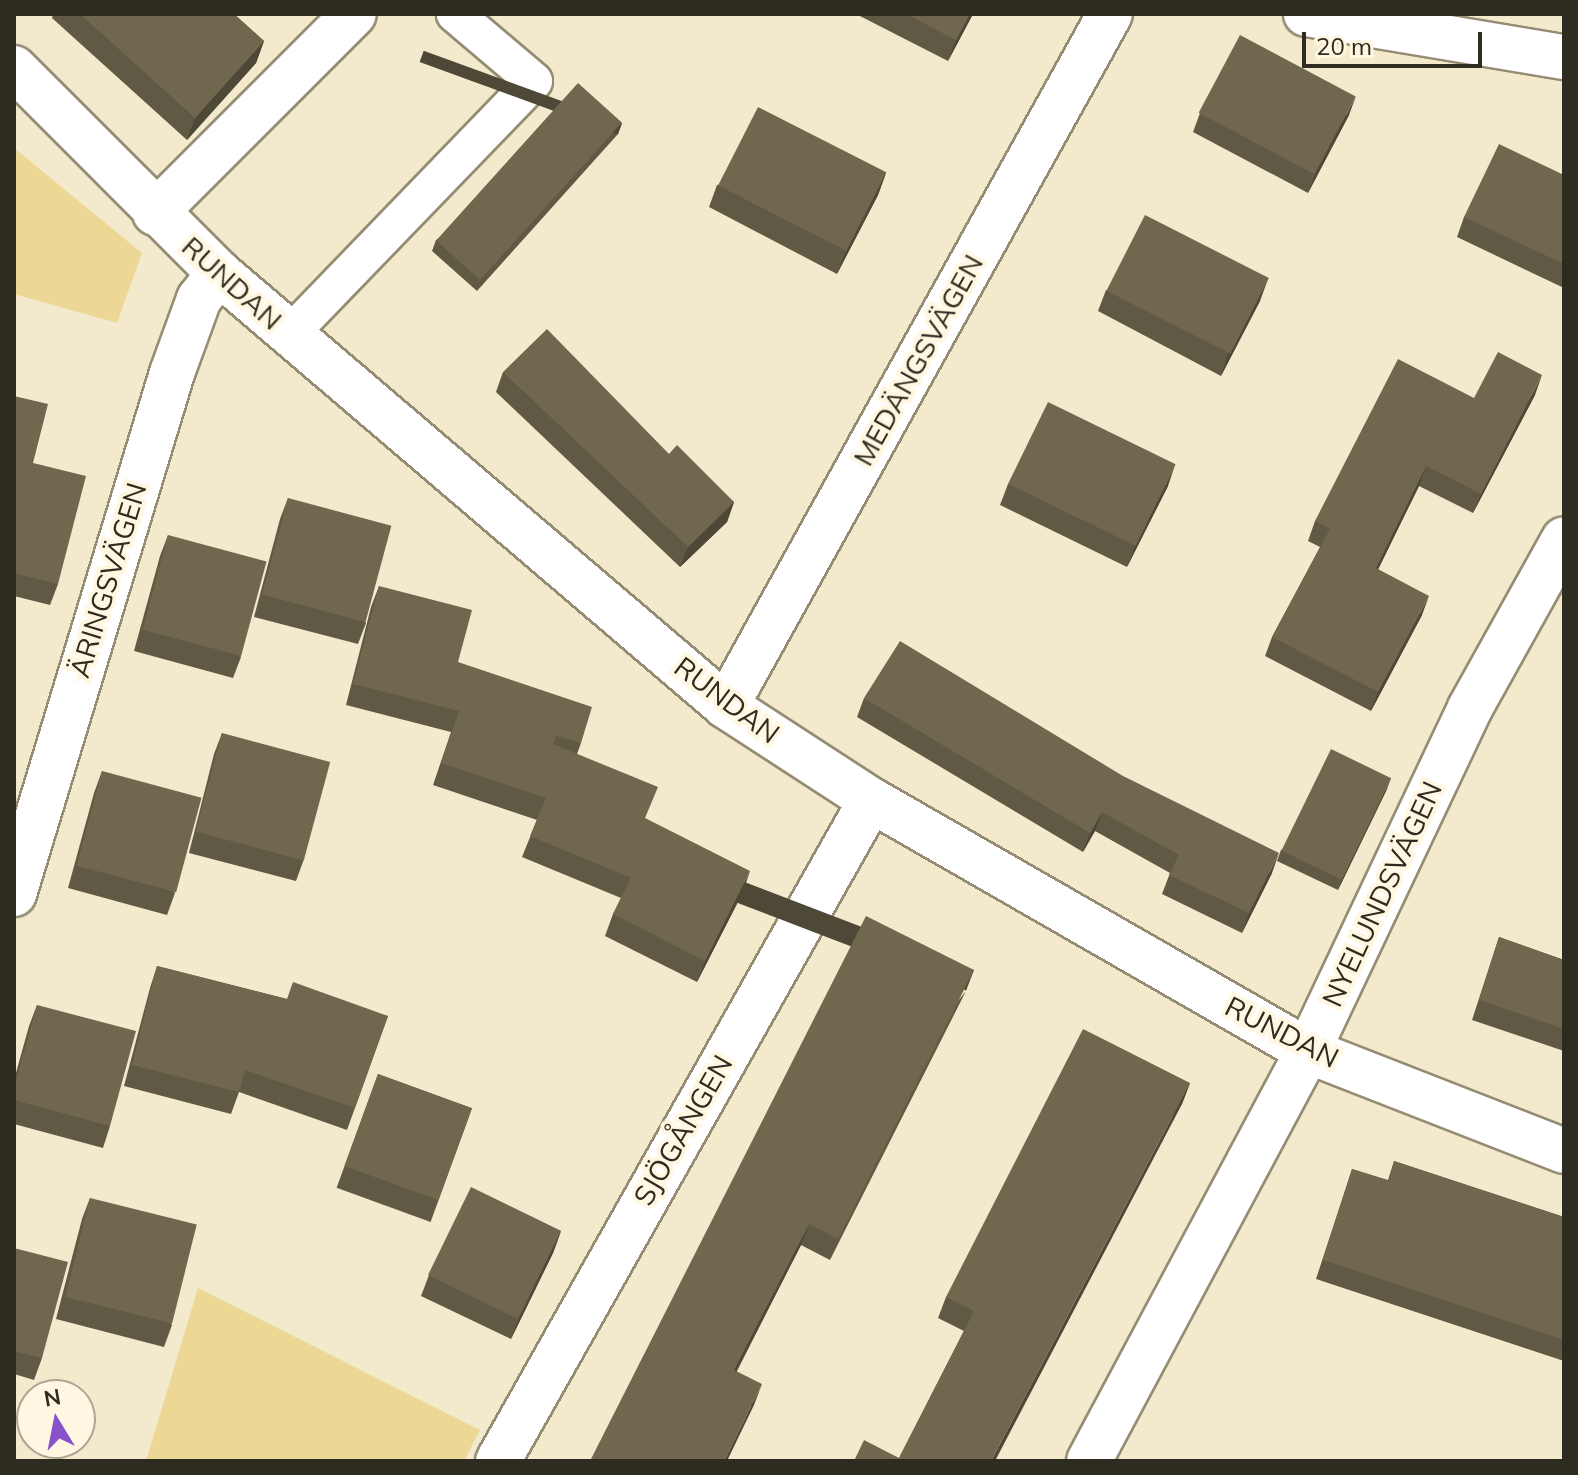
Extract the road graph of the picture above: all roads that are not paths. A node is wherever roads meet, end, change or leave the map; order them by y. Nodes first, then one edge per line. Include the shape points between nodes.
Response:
1 (354, 14) edge
2 (455, 14) edge
3 (1110, 14) edge
4 (1306, 14) edge
5 (1564, 57) edge
6 (14, 68) edge
7 (155, 213) junction
8 (219, 273) junction
9 (290, 334) junction
10 (1564, 539) edge
11 (726, 706) junction
12 (871, 800) junction
13 (14, 894) edge
14 (1308, 1051) junction
15 (1564, 1151) edge
16 (498, 1461) edge
17 (1089, 1461) edge

1 - 7 street
2 - 9 lane via 534,81
3 - 11 street, MEDÄNGSVÄGEN
4 - 5 street
6 - 7 street, RUNDAN
7 - 8 street, RUNDAN
8 - 9 street, RUNDAN
8 - 13 street, ÄRINGSVÄGEN via 199,299 172,373
9 - 11 street, RUNDAN
10 - 14 street, NYELUNDSVÄGEN via 1470,708
11 - 12 street, RUNDAN
12 - 14 street, RUNDAN
12 - 16 street, SJÖGÅNGEN
14 - 15 street, RUNDAN
14 - 17 street, NYELUNDSVÄGEN

